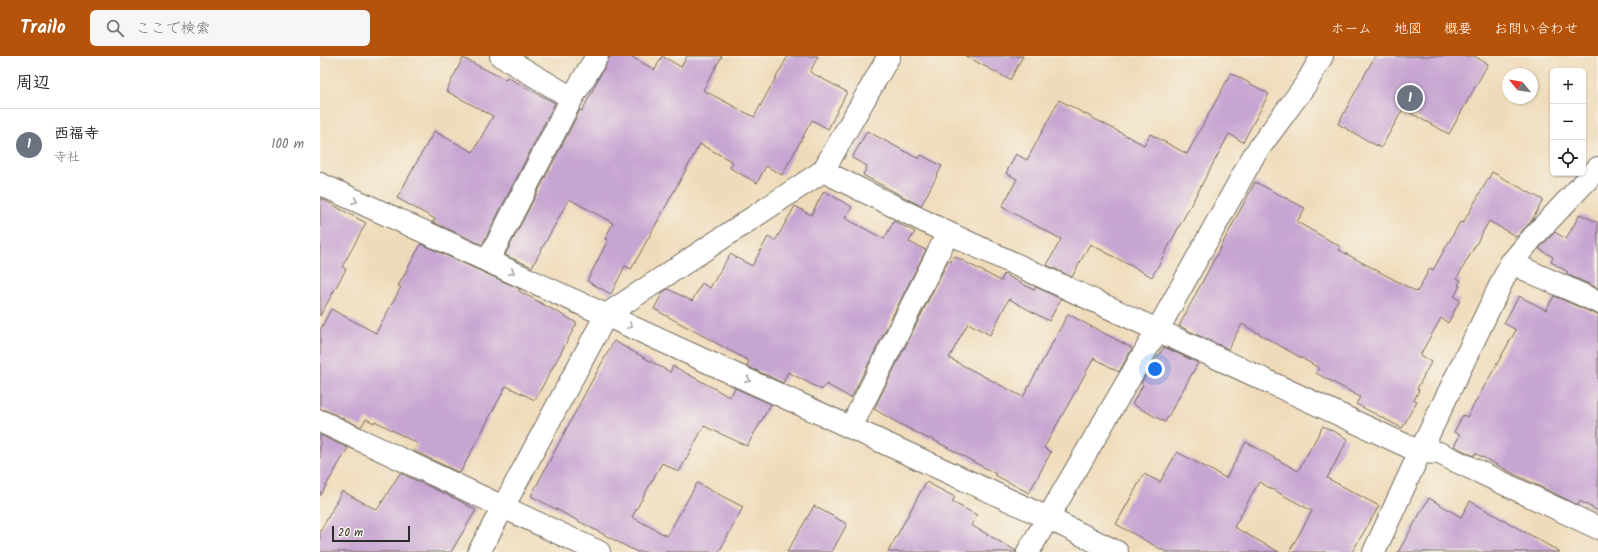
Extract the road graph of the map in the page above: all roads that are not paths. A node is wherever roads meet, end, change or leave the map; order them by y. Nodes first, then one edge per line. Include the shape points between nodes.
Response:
1 (501, 56) edge
2 (596, 56) edge
3 (889, 56) edge
4 (1322, 56) edge
5 (572, 98) junction
6 (1598, 168) edge
7 (823, 171) junction
8 (320, 184) edge
9 (948, 233) junction
10 (488, 261) junction
11 (1512, 263) junction
12 (1598, 302) edge
13 (606, 315) junction
14 (1157, 331) junction
15 (320, 421) edge
16 (851, 427) junction
17 (1420, 452) junction
18 (502, 507) junction
19 (1048, 518) junction
20 (1598, 528) edge
21 (479, 552) edge
22 (599, 552) edge
23 (1028, 552) edge
24 (1117, 552) edge
25 (1374, 552) edge

1 - 5 street
2 - 5 street
3 - 7 street
4 - 14 street via 1306,84 1254,155
5 - 10 street
6 - 11 street
7 - 9 street
7 - 13 street
8 -> 10 street
9 - 14 street
9 - 16 street
10 -> 13 street
11 - 12 street
11 - 17 street
13 -> 16 street
13 - 18 street
14 - 17 street
14 - 19 street
15 - 18 street
16 - 19 street
17 - 20 street via 1439,453
17 - 25 street
18 - 21 street
18 - 22 street
19 - 23 street
19 - 24 street

